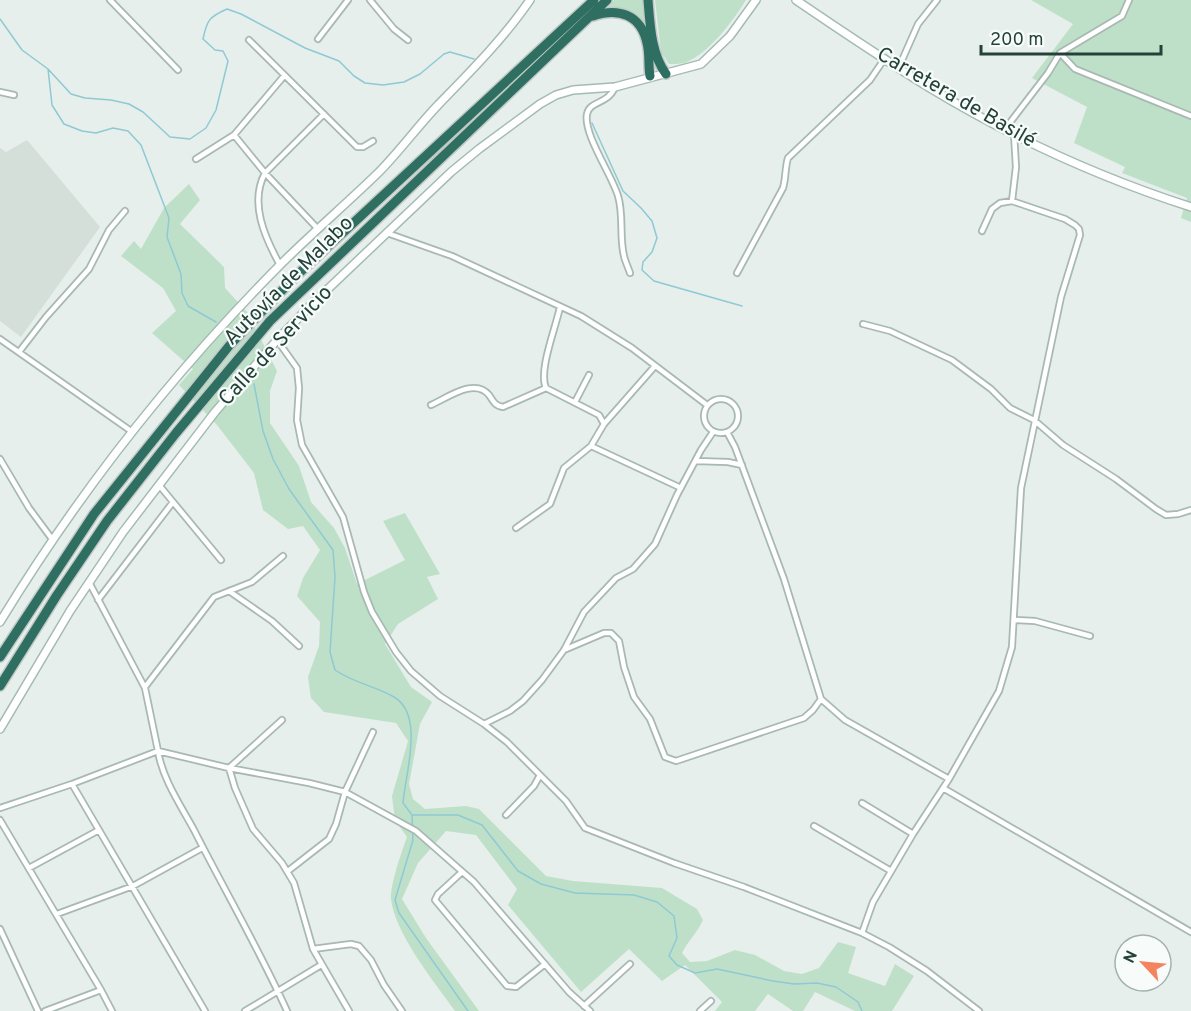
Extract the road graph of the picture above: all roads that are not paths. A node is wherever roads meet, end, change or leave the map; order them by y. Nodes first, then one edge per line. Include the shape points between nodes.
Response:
1 (110, 0) edge
2 (348, 0) edge
3 (370, 0) edge
4 (530, 0) edge
5 (585, 0) edge
6 (594, 0) edge
7 (607, 0) edge
8 (648, 0) edge
9 (756, 0) edge
10 (796, 0) edge
11 (937, 0) edge
12 (1129, 0) edge
13 (586, 14) junction
14 (318, 39) dead end
15 (249, 40) dead end
16 (408, 40) dead end
17 (1060, 53) junction
18 (885, 58) junction
19 (899, 67) junction
20 (178, 70) dead end
21 (666, 74) junction
22 (284, 76) junction
23 (650, 76) junction
24 (615, 87) junction
25 (0, 92) edge
26 (14, 95) dead end
27 (324, 114) junction
28 (1191, 116) edge
29 (1005, 129) junction
30 (1014, 134) junction
31 (234, 135) junction
32 (373, 141) dead end
33 (196, 159) dead end
34 (265, 173) junction
35 (1012, 201) junction
36 (1191, 207) edge
37 (125, 211) dead end
38 (318, 229) junction
39 (389, 230) junction
40 (982, 231) dead end
41 (280, 265) junction
42 (630, 273) dead end
43 (737, 273) dead end
44 (560, 307) junction
45 (862, 324) dead end
46 (0, 339) edge
47 (277, 340) junction
48 (19, 352) junction
49 (655, 366) junction
50 (589, 375) dead end
51 (546, 388) junction
52 (575, 402) junction
53 (431, 405) dead end
54 (707, 405) junction
55 (1034, 420) junction
56 (604, 424) junction
57 (130, 431) junction
58 (713, 432) junction
59 (726, 432) junction
60 (591, 446) junction
61 (0, 459) edge
62 (696, 461) junction
63 (742, 465) junction
64 (159, 484) junction
65 (681, 488) junction
66 (173, 502) junction
67 (1191, 510) edge
68 (516, 528) dead end
69 (52, 539) junction
70 (283, 556) dead end
71 (221, 560) dead end
72 (89, 582) junction
73 (229, 591) junction
74 (98, 600) junction
75 (1014, 620) junction
76 (0, 622) edge
77 (1090, 636) dead end
78 (299, 646) dead end
79 (564, 650) junction
80 (0, 657) edge
81 (0, 686) edge
82 (144, 687) junction
83 (821, 699) junction
84 (282, 720) dead end
85 (484, 724) junction
86 (0, 729) edge
87 (373, 732) dead end
88 (158, 750) junction
89 (229, 768) junction
90 (540, 775) junction
91 (949, 779) junction
92 (72, 784) junction
93 (943, 788) junction
94 (345, 792) junction
95 (862, 803) dead end
96 (0, 808) edge
97 (506, 815) dead end
98 (0, 820) edge
99 (814, 826) dead end
100 (99, 830) junction
101 (913, 834) junction
102 (202, 848) junction
103 (29, 868) junction
104 (288, 871) junction
105 (891, 871) junction
106 (462, 872) junction
107 (133, 886) junction
108 (57, 914) junction
109 (0, 929) edge
110 (1191, 932) edge
111 (862, 933) junction
112 (313, 949) junction
113 (545, 964) junction
114 (630, 964) dead end
115 (321, 965) junction
116 (101, 990) junction
117 (278, 991) junction
118 (711, 1001) dead end
119 (584, 1006) junction
120 (38, 1011) edge
121 (45, 1011) edge
122 (112, 1011) edge
123 (205, 1011) edge
124 (245, 1011) edge
125 (287, 1011) edge
126 (349, 1011) edge
127 (402, 1011) edge
128 (590, 1011) edge
129 (700, 1011) edge
130 (979, 1011) edge

1 - 20 street
2 - 14 street
3 - 16 street
4 - 38 street via 497,42 379,171
5 - 13 highway
6 - 13 highway, Autovía de Malabo
7 - 13 highway, Autovía de Malabo
8 - 21 highway via 655,53
9 - 21 street, Calle de Servicio via 739,25 701,64
10 - 18 street, Carretera de Basilé
11 - 19 street via 918,24
12 - 17 street via 1122,16
13 - 23 highway via 616,11 634,20 647,42
13 - 80 highway, Autovía de Malabo via 295,277 229,346 94,514
13 - 81 highway, Autovía de Malabo via 270,321 107,521
15 - 22 street
17 - 28 street via 1076,69
17 - 29 street
18 - 19 street, Carretera de Basilé
18 - 43 street via 870,80 789,158 783,188
19 - 29 street, Carretera de Basilé
21 - 23 street, Calle de Servicio
22 - 27 street
22 - 31 street
23 - 24 street, Calle de Servicio
24 - 39 street, Calle de Servicio via 573,90 540,104 479,149
24 - 42 street via 612,95 590,107 586,116 596,150 619,197 624,255
25 - 26 street
27 - 32 street via 357,147
27 - 34 street
29 - 30 street, Carretera de Basilé
30 - 35 street
30 - 36 street, Carretera de Basilé
31 - 33 street
31 - 34 street
34 - 38 street
34 - 41 street via 259,184 258,206 269,245
35 - 40 street via 992,209
35 - 55 street via 1065,219 1079,229 1080,235 1060,297
37 - 48 street via 109,230 89,270
38 - 41 street
39 - 44 street
39 - 47 street, Calle de Servicio
41 - 57 street via 198,351
44 - 49 street via 598,326
44 - 51 street via 546,356
45 - 55 street via 890,330 952,360 1010,408
46 - 48 street
47 - 64 street, Calle de Servicio
47 - 85 street via 297,368 297,420 302,445 343,517 372,612 411,671 440,696
48 - 57 street
49 - 54 street
49 - 56 street
50 - 52 street
51 - 52 street
51 - 53 street via 503,407 478,387
52 - 56 street via 599,415
54 - 58 street via 704,420
54 - 59 street via 720,399 734,404 738,420
55 - 67 street via 1063,445 1166,515
55 - 75 street via 1021,488
56 - 60 street
57 - 69 street
58 - 59 street
58 - 62 street
59 - 63 street
60 - 65 street
60 - 68 street via 564,468 550,504
61 - 69 street via 28,508
62 - 63 street
62 - 65 street
63 - 83 street via 784,579
64 - 66 street
64 - 72 street, Calle de Servicio
65 - 79 street via 655,544 584,612
66 - 71 street
66 - 74 street
69 - 76 street
70 - 73 street via 252,582
72 - 74 street
72 - 86 street, Calle de Servicio
73 - 78 street
73 - 82 street via 214,597
74 - 82 street
75 - 77 street via 1035,621
75 - 91 street via 1012,647 999,691
79 - 83 street via 604,633 616,636 634,697 650,719 665,757 676,761 804,718
79 - 85 street via 523,700
82 - 88 street
83 - 91 street via 845,720
84 - 89 street
85 - 90 street
87 - 94 street
88 - 89 street
88 - 92 street
88 - 102 street
89 - 94 street
89 - 104 street via 253,829
90 - 97 street
90 - 111 street via 585,828 593,832
91 - 93 street
92 - 96 street
92 - 100 street
93 - 101 street
93 - 110 street
94 - 104 street via 329,838
94 - 106 street via 416,831
95 - 101 street
98 - 103 street
99 - 105 street
100 - 103 street
100 - 107 street
101 - 105 street
102 - 107 street
102 - 117 street
103 - 108 street
104 - 112 street
105 - 111 street via 873,902
106 - 113 street
106 - 113 street via 435,900 507,986 516,987
107 - 108 street
107 - 123 street
108 - 116 street
109 - 120 street
111 - 130 street via 927,971
112 - 115 street
112 - 127 street via 359,946
113 - 119 street
114 - 119 street
115 - 117 street
115 - 126 street
116 - 121 street
116 - 122 street
117 - 124 street
117 - 125 street
118 - 129 street
119 - 128 street

